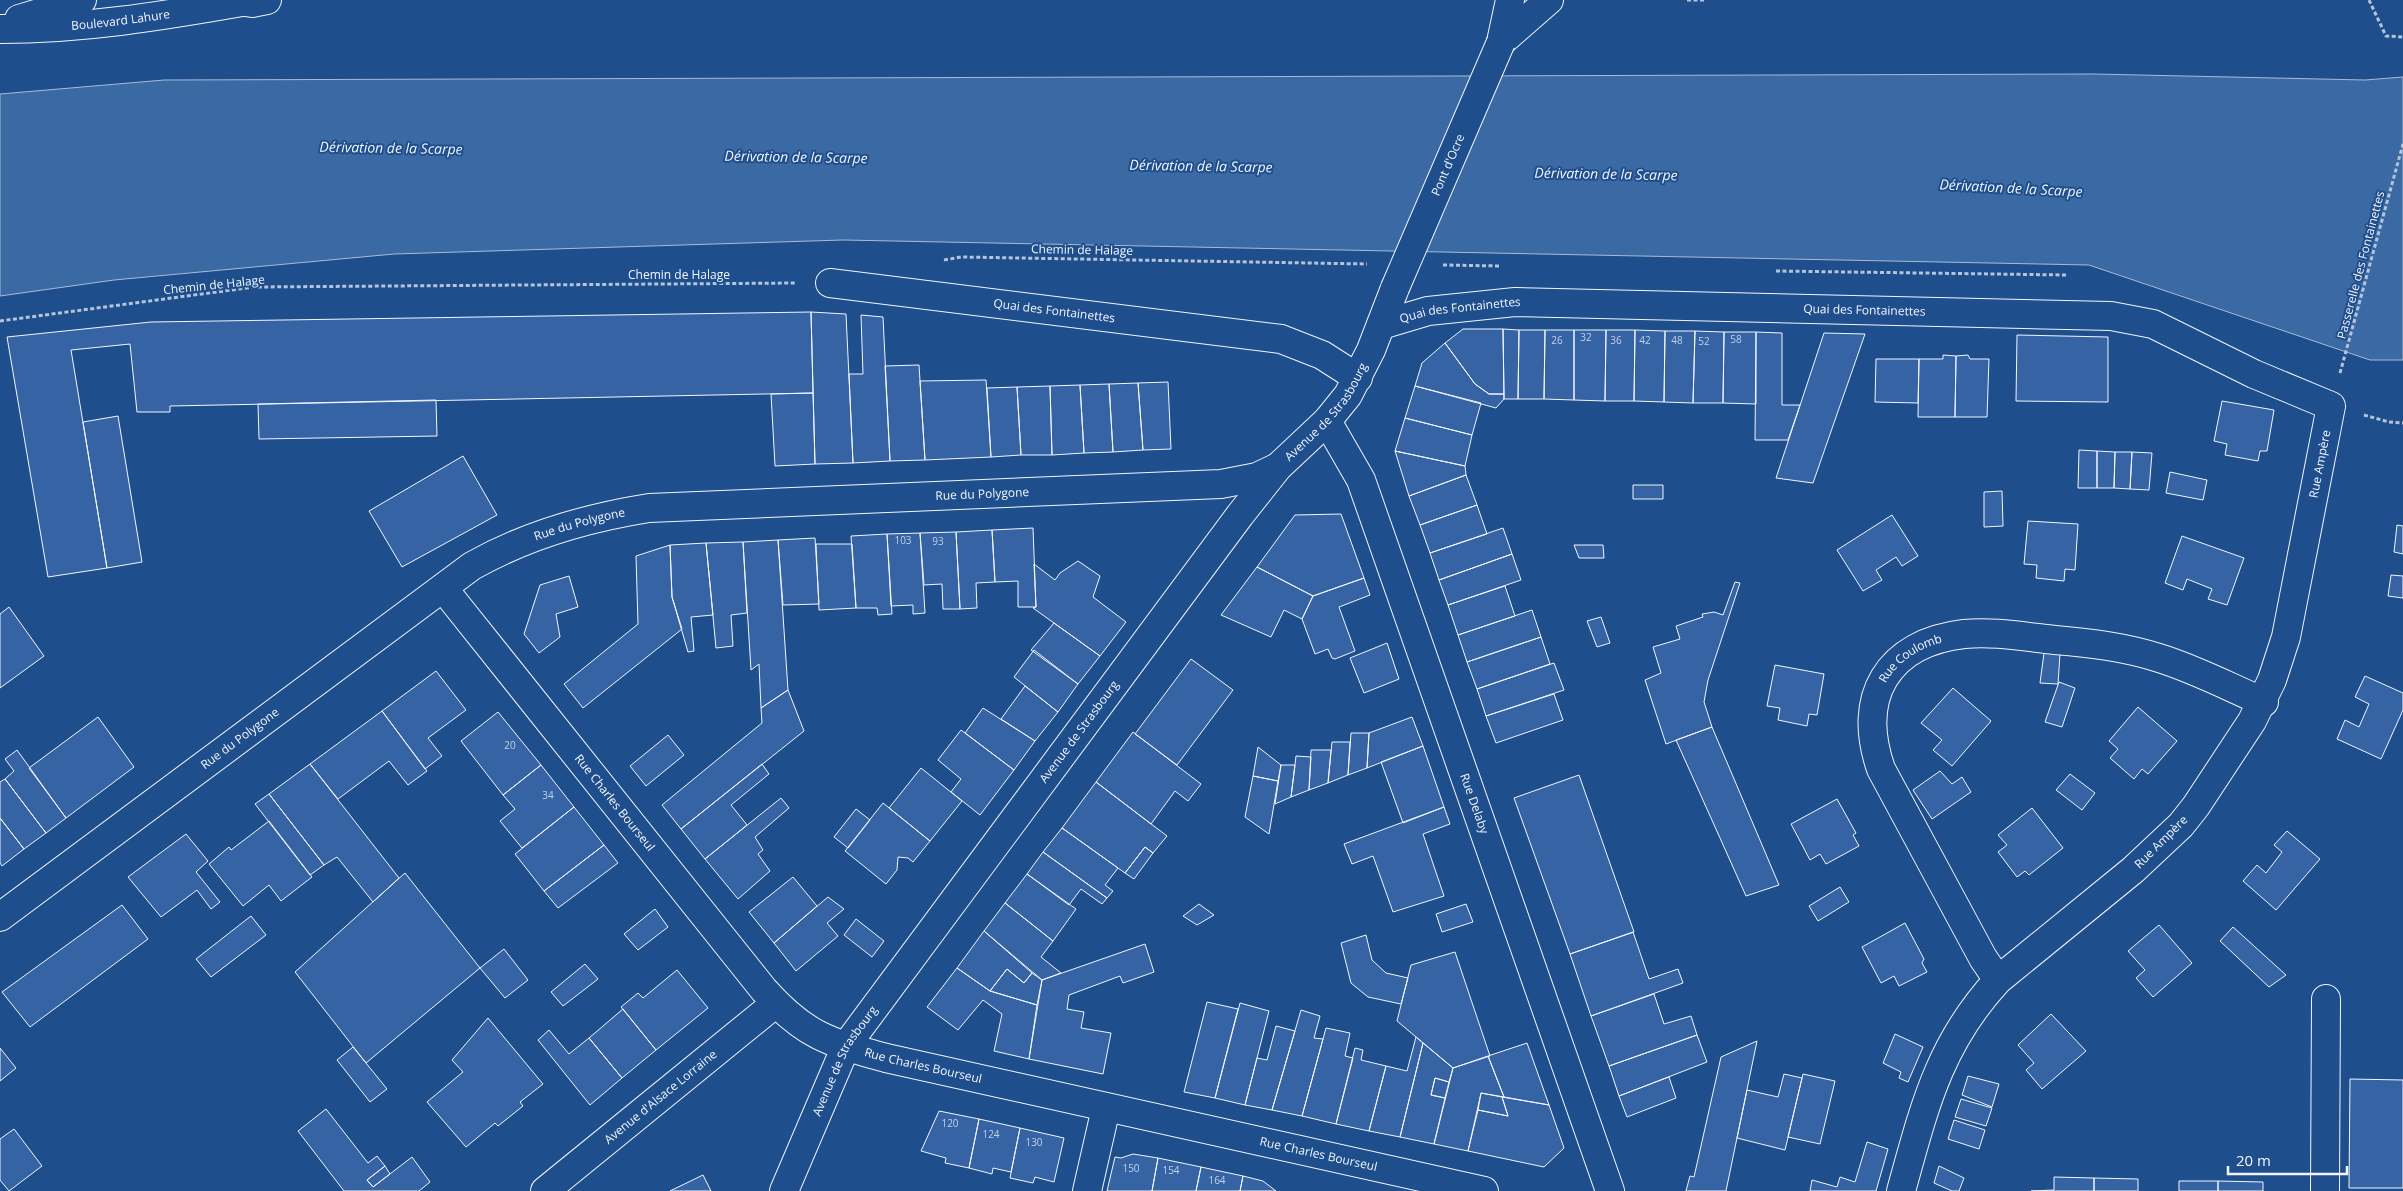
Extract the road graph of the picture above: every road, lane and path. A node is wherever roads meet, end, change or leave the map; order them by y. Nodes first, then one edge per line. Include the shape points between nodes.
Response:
1 (1510, 0) edge
2 (1549, 0) edge
3 (1687, 0) edge
4 (1705, 0) edge
5 (2369, 0) edge
6 (247, 1) edge
7 (68, 2) edge
8 (0, 24) edge
9 (0, 29) edge
10 (2403, 37) edge
11 (1501, 42) junction
12 (2403, 144) edge
13 (943, 261) dead end
14 (1358, 264) dead end
15 (830, 283) joint
16 (1395, 288) joint
17 (0, 321) edge
18 (1381, 326) junction
19 (1358, 378) junction
20 (2335, 394) junction
21 (1326, 421) junction
22 (1278, 467) junction
23 (443, 588) junction
24 (2264, 702) junction
25 (0, 917) edge
26 (1998, 980) junction
27 (2326, 999) dead end
28 (776, 1003) junction
29 (846, 1046) junction
30 (1106, 1108) junction
31 (545, 1191) edge
32 (784, 1191) edge
33 (1087, 1191) edge
34 (1484, 1191) edge
35 (1610, 1191) edge
36 (1901, 1191) edge
37 (2325, 1191) edge

1 - 11 street
2 - 11 street
3 - 4 path
5 - 10 path via 2386,36
6 - 9 street, Boulevard Lahure via 76,26
7 - 8 street, Boulevard Lahure
11 - 16 street, Pont d'Ocre, bridge
12 - 20 path, Passerelle des Fontainettes
13 - 14 path, Chemin de Halage via 961,257
15 - 17 path, Chemin de Halage via 254,287
15 - 19 street, Quai des Fontainettes via 1281,339 1322,355
16 - 18 street, Avenue de Strasbourg
18 - 19 street, Avenue de Strasbourg
18 - 20 street, Quai des Fontainettes via 1428,311 1515,302 2111,316 2162,328 2254,374
19 - 21 street, Avenue de Strasbourg
20 - 24 street, Rue Ampère via 2286,637
21 - 22 street, Avenue de Strasbourg
21 - 35 street, Rue Delaby via 1361,480
22 - 23 street, Rue du Polygone via 1256,477 1221,484 648,508 603,515 503,548
22 - 29 street, Avenue de Strasbourg
23 - 25 street, Rue du Polygone
23 - 28 street, Rue Charles Bourseul
24 - 26 street, Rue Ampère via 2181,825 2133,870
24 - 26 street, Rue Coulomb via 2149,655 2082,642 1965,634 1926,644 1894,666 1874,696 1871,729 1880,769
26 - 36 street, Rue Ampère via 1969,1016 1937,1072
27 - 37 street
28 - 29 street, Rue Charles Bourseul via 794,1021 814,1034
28 - 31 street, Avenue d'Alsace Lorraine
29 - 30 street, Rue Charles Bourseul
29 - 32 street, Avenue de Strasbourg
30 - 33 street
30 - 34 street, Rue Charles Bourseul

